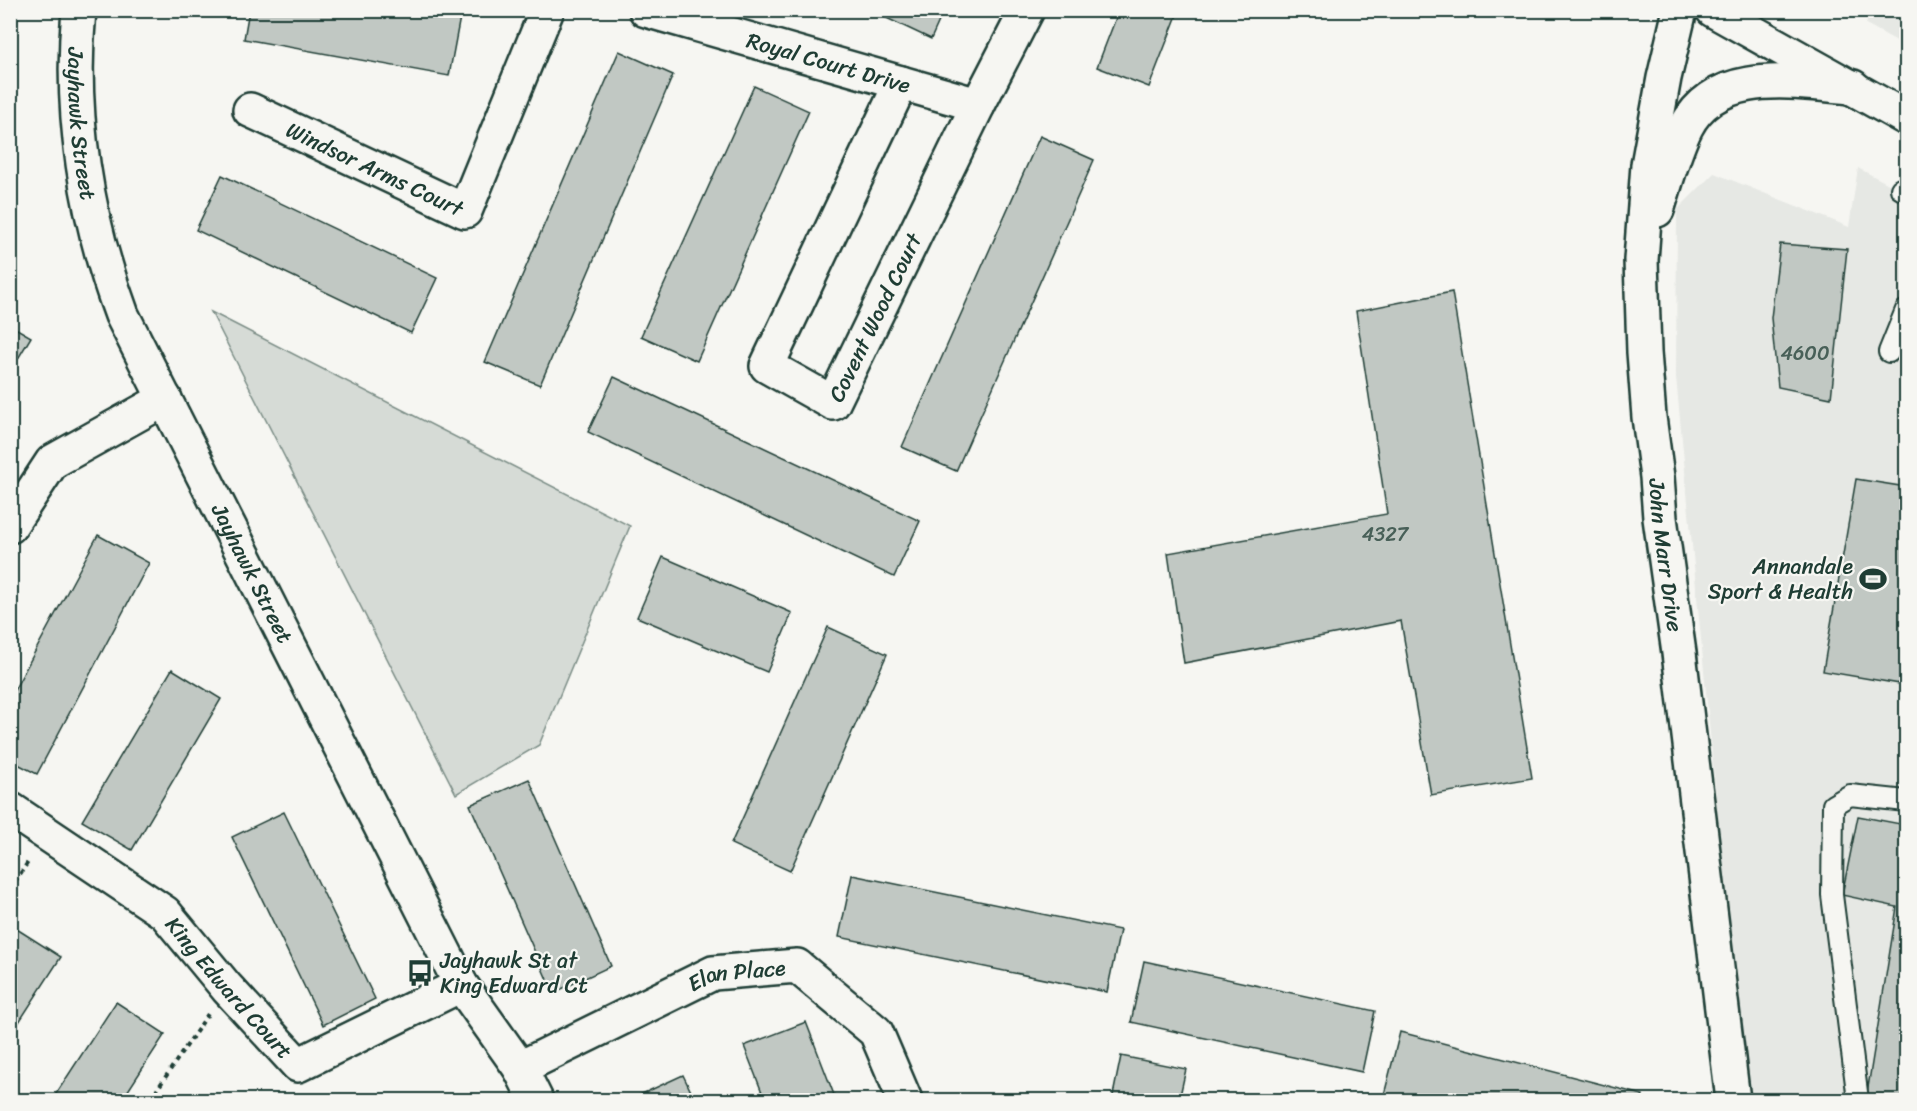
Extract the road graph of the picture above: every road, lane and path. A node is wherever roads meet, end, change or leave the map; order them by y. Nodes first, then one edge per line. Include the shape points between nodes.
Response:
1 (79, 10) edge
2 (547, 10) edge
3 (646, 10) edge
4 (1027, 10) edge
5 (1680, 10) edge
6 (1713, 10) edge
7 (901, 83) junction
8 (1852, 87) junction
9 (978, 105) junction
10 (250, 111) dead end
11 (1906, 118) edge
12 (1641, 260) junction
13 (1906, 310) edge
14 (1889, 352) dead end
15 (165, 399) junction
16 (10, 526) edge
17 (1906, 801) edge
18 (10, 809) edge
19 (461, 985) junction
20 (227, 987) junction
21 (520, 1068) junction
22 (150, 1101) edge
23 (536, 1101) edge
24 (905, 1101) edge
25 (1733, 1101) edge
26 (1858, 1101) edge

1 - 15 street, Jayhawk Street via 76,103 89,202 106,273 122,315
2 - 10 street, Windsor Arms Court via 465,211
3 - 7 street, Royal Court Drive
4 - 9 street, Covent Wood Court
5 - 12 street, John Marr Drive via 1648,165
6 - 8 street
7 - 9 street, Royal Court Drive
7 - 9 street, Covent Wood Court via 767,366 833,403
8 - 11 street
8 - 12 street via 1752,83 1725,90 1702,105 1680,139
12 - 25 street, John Marr Drive via 1644,352 1660,518
13 - 14 lane
15 - 16 street via 51,462
15 - 19 street, Jayhawk Street
17 - 26 lane via 1850,795 1833,805 1832,895
18 - 20 street, King Edward Court via 165,913
19 - 20 street, King Edward Court via 298,1065
19 - 21 street, Jayhawk Street
20 - 22 path
21 - 23 street, Jayhawk Street
21 - 24 street, Elan Place via 713,973 796,966 876,1032

